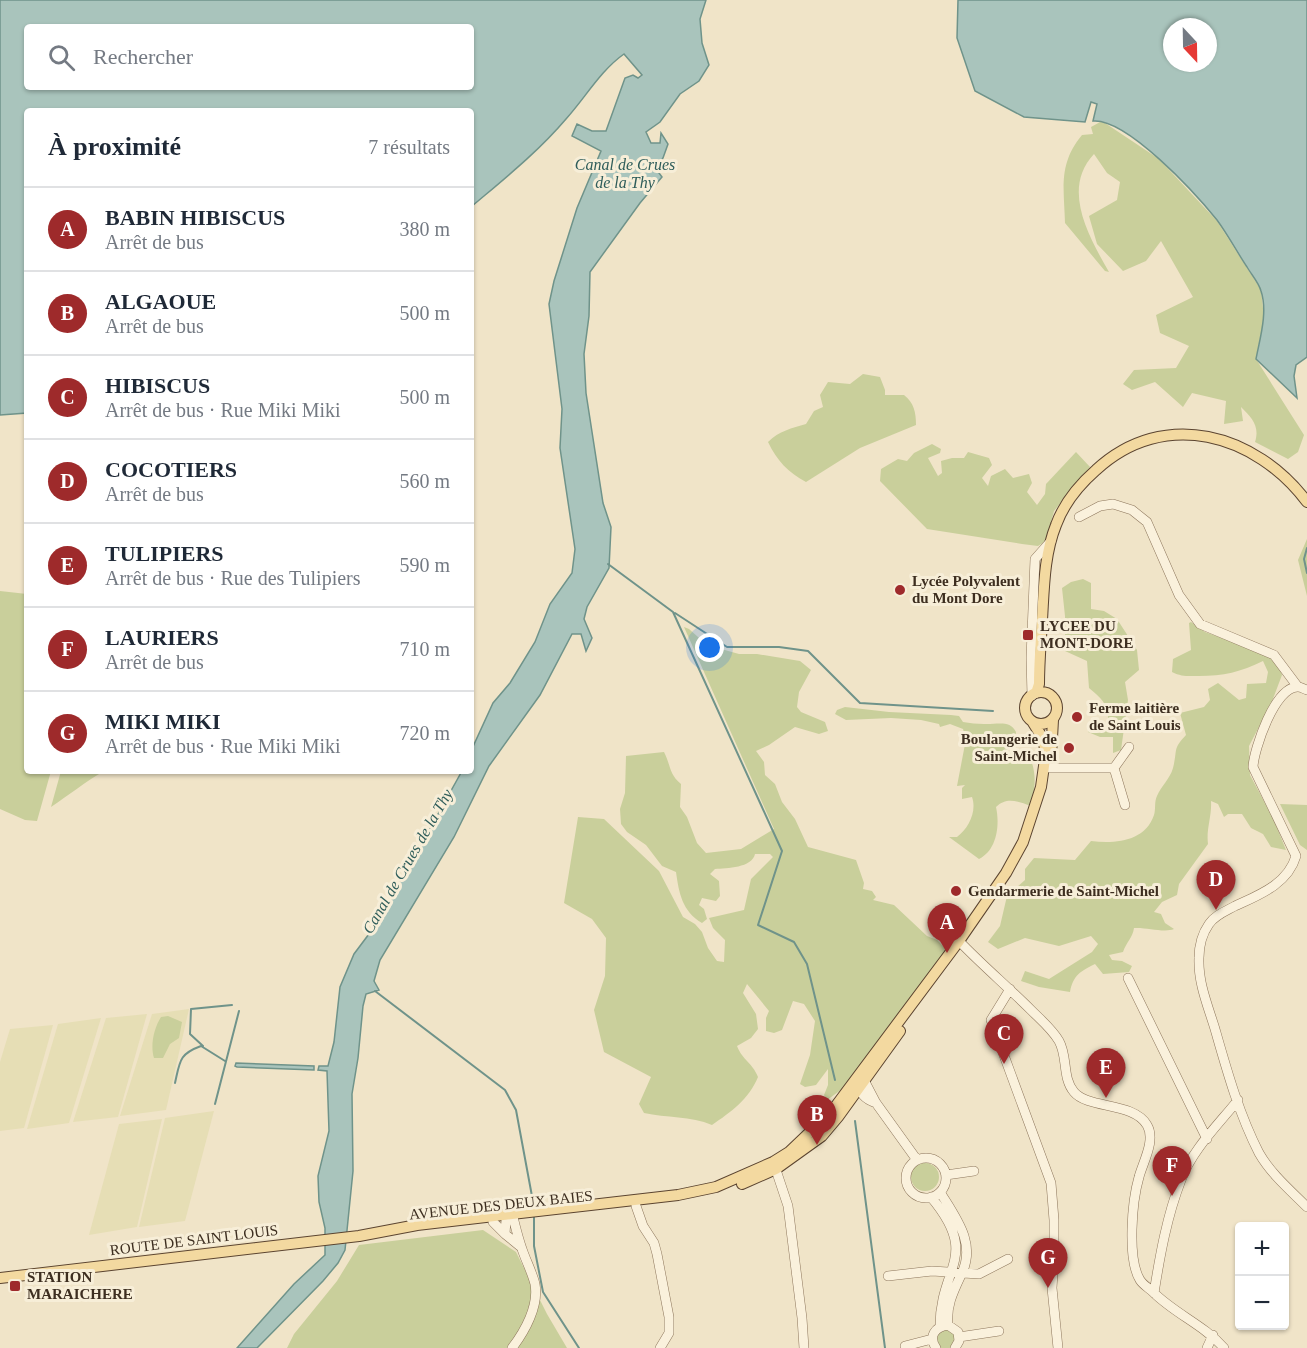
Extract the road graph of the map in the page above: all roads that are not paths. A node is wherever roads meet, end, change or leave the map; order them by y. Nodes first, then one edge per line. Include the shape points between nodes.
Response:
1 (1307, 502) edge
2 (1079, 517) dead end
3 (1051, 541) junction
4 (1043, 609) junction
5 (1302, 688) edge
6 (1048, 694) junction
7 (1034, 695) junction
8 (1053, 720) junction
9 (1032, 721) junction
10 (1129, 747) dead end
11 (1050, 768) junction
12 (1114, 768) junction
13 (1125, 805) dead end
14 (1296, 856) junction
15 (1307, 861) edge
16 (961, 943) junction
17 (1128, 978) dead end
18 (1011, 989) junction
19 (882, 1043) junction
20 (862, 1084) junction
21 (1238, 1100) junction
22 (872, 1102) junction
23 (847, 1105) junction
24 (1207, 1138) junction
25 (917, 1160) junction
26 (775, 1165) junction
27 (974, 1171) dead end
28 (946, 1174) junction
29 (935, 1195) junction
30 (636, 1206) junction
31 (1307, 1207) edge
32 (541, 1213) junction
33 (516, 1216) junction
34 (493, 1222) junction
35 (392, 1231) junction
36 (505, 1234) junction
37 (521, 1247) junction
38 (1008, 1259) dead end
39 (951, 1272) junction
40 (963, 1272) junction
41 (888, 1276) dead end
42 (0, 1278) edge
43 (1154, 1293) junction
44 (944, 1326) junction
45 (999, 1331) dead end
46 (1213, 1335) junction
47 (959, 1336) junction
48 (934, 1344) edge
49 (905, 1346) dead end
50 (512, 1348) edge
51 (660, 1348) edge
52 (804, 1348) edge
53 (956, 1348) edge
54 (1058, 1348) edge
55 (1207, 1348) edge
56 (1224, 1348) edge

1 - 3 main road, AVENUE DES DEUX BAIES via 1265,461 1238,445 1209,436 1164,436 1129,447 1104,462 1067,503
2 - 5 street via 1113,504 1131,510 1147,522 1179,595 1200,624 1274,655
3 - 4 main road, AVENUE DES DEUX BAIES
3 - 7 street via 1035,559 1030,658
4 - 6 main road, AVENUE DES DEUX BAIES
4 - 7 main road, AVENUE DES DEUX BAIES via 1039,684
5 - 14 street via 1286,691 1276,705 1262,730 1252,767
6 - 7 main road
6 - 8 main road, AVENUE DES DEUX BAIES via 1057,706
7 - 9 main road, AVENUE DES DEUX BAIES via 1026,708
8 - 9 main road via 1040,724
8 - 11 main road, AVENUE DES DEUX BAIES
9 - 16 main road, AVENUE DES DEUX BAIES via 1046,752 1035,811 1006,873
10 - 12 street
11 - 12 street
11 - 16 main road, AVENUE DES DEUX BAIES via 1029,843 1005,884
12 - 13 street
14 - 15 street
14 - 21 street via 1283,880 1219,914 1200,943 1201,982
16 - 18 street
16 - 19 main road, AVENUE DES DEUX BAIES
16 - 20 main road, AVENUE DES DEUX BAIES
17 - 24 street
18 - 43 street via 1059,1041 1075,1094 1123,1109 1147,1124 1151,1135 1136,1190 1132,1245 1135,1269
18 - 54 street via 991,1020 1051,1183 1052,1288
19 - 20 street via 860,1080
19 - 26 main road, AVENUE DES DEUX BAIES via 832,1111
20 - 22 street via 861,1094
20 - 23 main road, AVENUE DES DEUX BAIES
21 - 24 street
21 - 31 street via 1260,1154
22 - 23 street
22 - 25 street
23 - 26 main road, AVENUE DES DEUX BAIES via 822,1136
24 - 43 street via 1181,1179 1161,1250
25 - 28 street via 936,1160
25 - 29 street via 908,1169 908,1186 918,1196
26 - 30 main road, AVENUE DES DEUX BAIES via 722,1191
26 - 32 main road, AVENUE DES DEUX BAIES via 716,1187 678,1195
26 - 52 street via 788,1206
27 - 28 street
28 - 29 street via 944,1187
29 - 39 street via 955,1237 957,1248
29 - 40 street via 964,1232 967,1250
30 - 32 main road, AVENUE DES DEUX BAIES
30 - 51 street via 654,1243 669,1317 669,1333
32 - 33 main road, AVENUE DES DEUX BAIES
33 - 34 main road, AVENUE DES DEUX BAIES
33 - 35 main road, AVENUE DES DEUX BAIES
33 - 36 street
33 - 37 street
34 - 35 main road, AVENUE DES DEUX BAIES
34 - 36 street
35 - 42 main road, ROUTE DE SAINT LOUIS
36 - 37 street
37 - 50 street via 536,1286 536,1298
38 - 40 street via 979,1274
39 - 40 street
39 - 41 street
39 - 44 street via 940,1310
40 - 44 street via 948,1305
43 - 46 street
44 - 47 street via 956,1329
44 - 48 street via 934,1332
45 - 47 street
46 - 55 street
46 - 56 street
47 - 53 street
48 - 49 street

